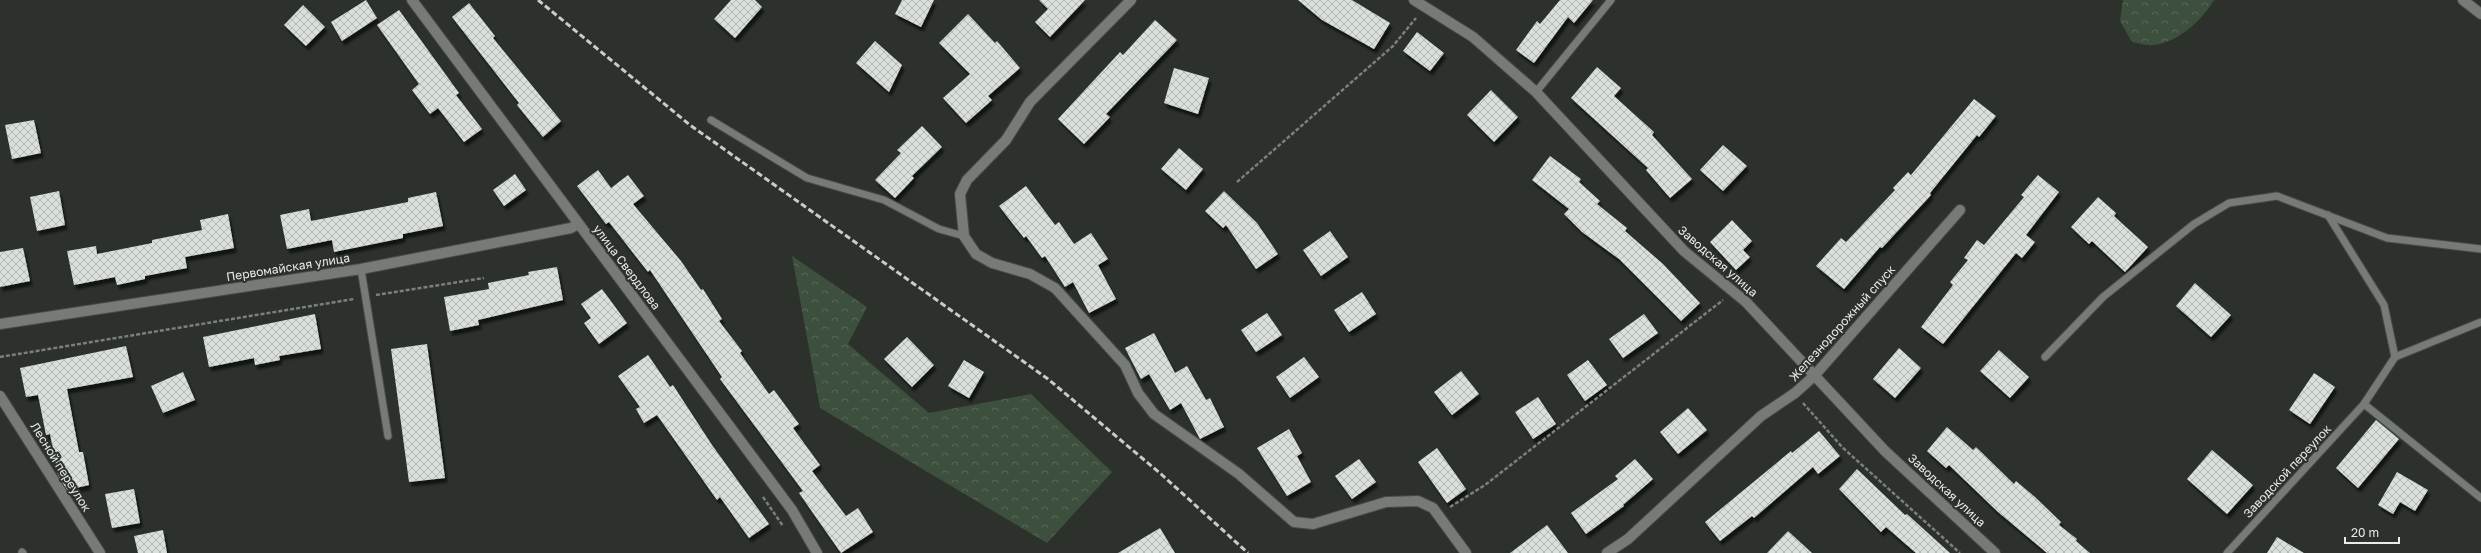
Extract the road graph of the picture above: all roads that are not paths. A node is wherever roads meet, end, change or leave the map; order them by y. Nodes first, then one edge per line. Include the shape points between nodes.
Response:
1 (412, 0) edge
2 (1131, 0) edge
3 (1414, 0) edge
4 (1611, 0) edge
5 (2462, 0) edge
6 (2481, 14) edge
7 (1536, 92) junction
8 (711, 120) dead end
9 (1960, 210) dead end
10 (2328, 215) junction
11 (578, 224) junction
12 (964, 236) junction
13 (2481, 249) edge
14 (361, 269) junction
15 (2481, 322) edge
16 (0, 324) edge
17 (2045, 356) dead end
18 (2395, 357) junction
19 (1814, 376) junction
20 (0, 396) edge
21 (2364, 404) junction
22 (388, 436) dead end
23 (2481, 498) edge
24 (100, 553) edge
25 (817, 553) edge
26 (1466, 553) edge
27 (1607, 553) edge
28 (1995, 553) edge
29 (2227, 553) edge

1 - 11 street, улица Свердлова
2 - 12 street via 1030,102 1006,140 967,180 960,194
3 - 7 street, Заводская улица via 1473,37
4 - 7 lane
5 - 6 street
7 - 19 street, Заводская улица via 1684,252 1746,302
8 - 12 lane via 806,178 884,200 939,230
9 - 19 street, Железнодорожный спуск
10 - 13 lane via 2387,238
10 - 17 lane via 2277,196 2229,203 2194,224 2103,297
10 - 18 lane via 2384,304
11 - 14 street, Первомайская улица via 571,228
11 - 25 street, улица Свердлова via 792,510
12 - 26 street via 976,254 992,263 1030,274 1055,288 1125,365 1138,393 1154,414 1239,474 1294,522 1313,524 1386,502 1418,501 1433,508
14 - 16 street, Первомайская улица
14 - 22 lane
15 - 18 lane
18 - 21 lane, Заводской переулок
19 - 27 street, Железнодорожный спуск via 1795,393 1761,416 1628,539
19 - 28 street, Заводская улица via 1885,451
20 - 24 street, Лесной переулок
21 - 23 lane
21 - 29 lane, Заводской переулок

